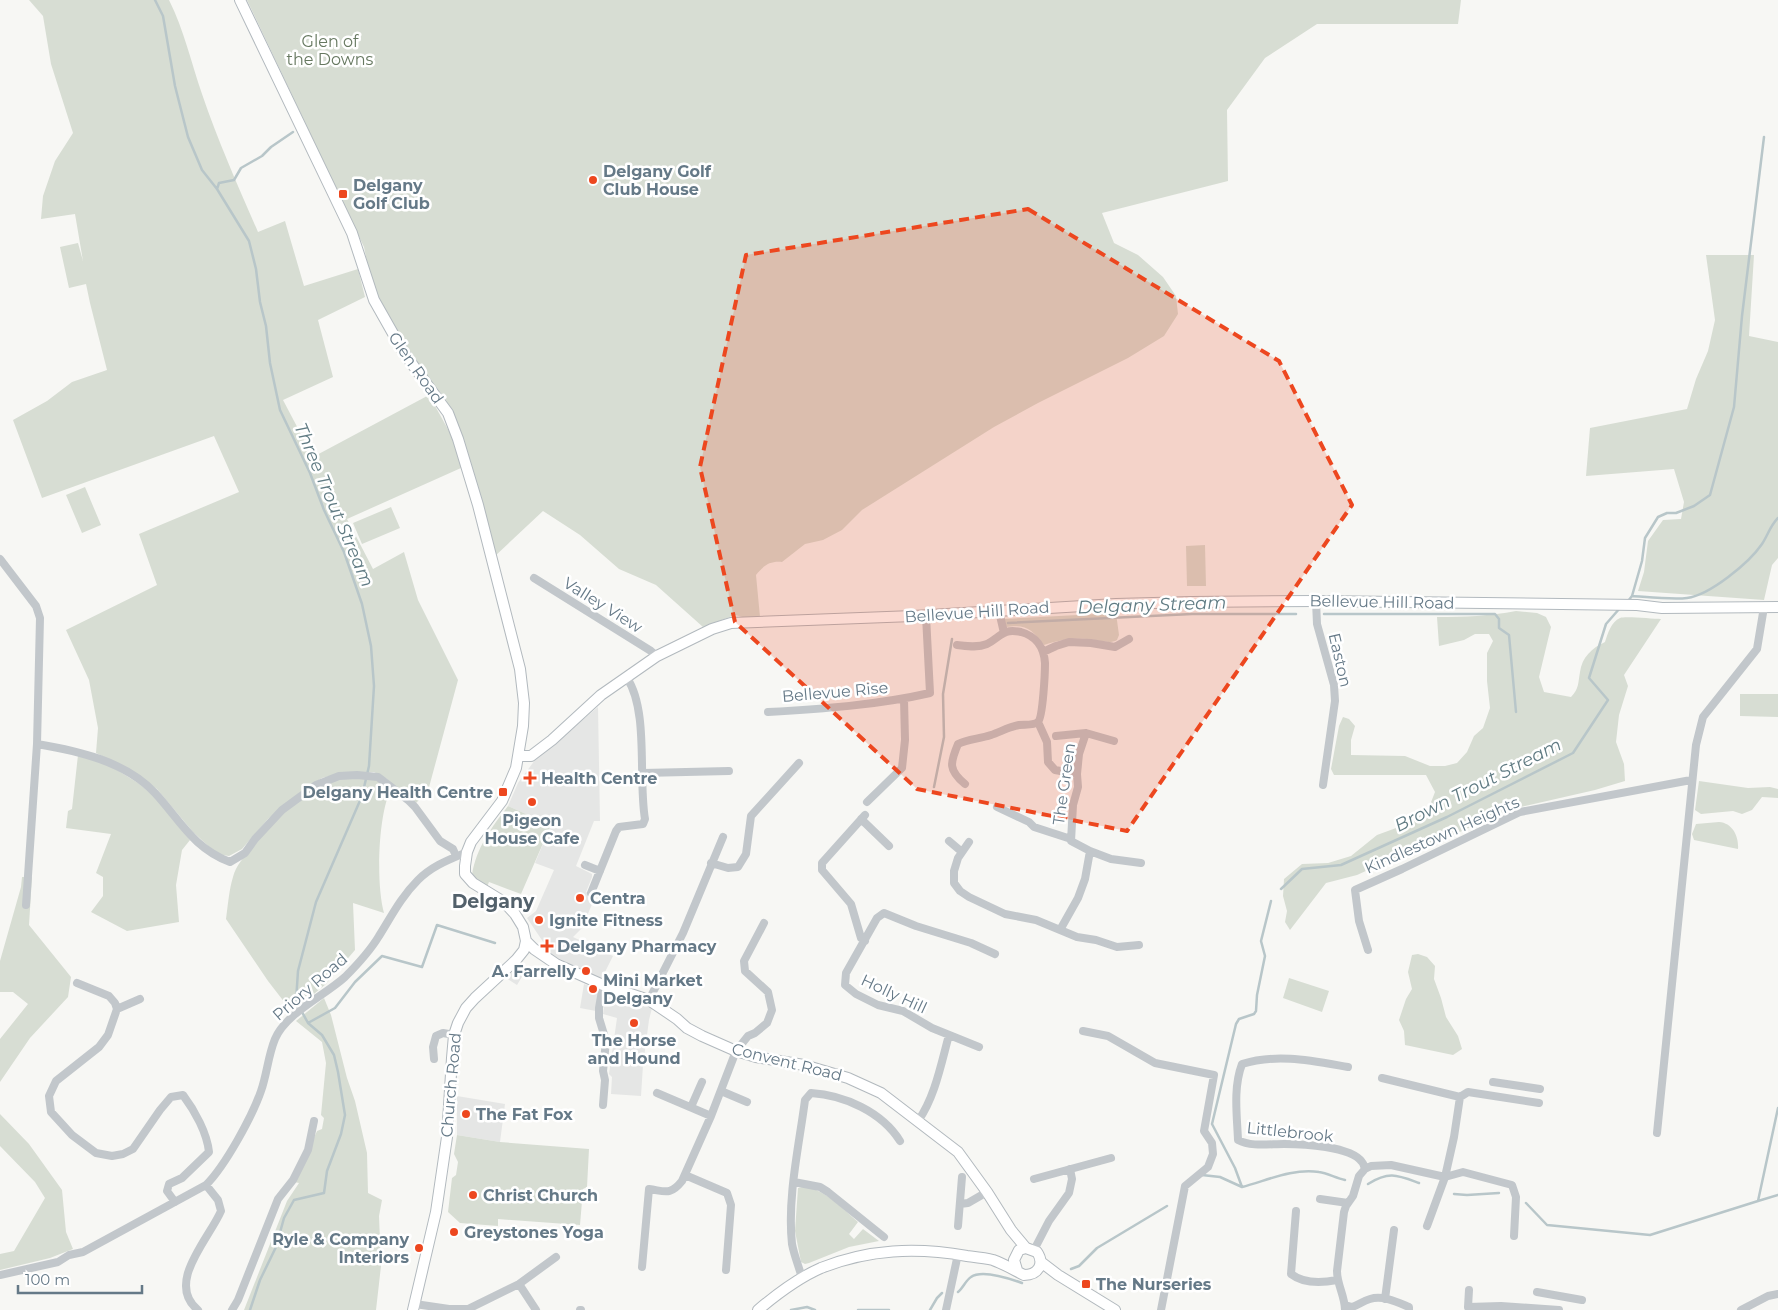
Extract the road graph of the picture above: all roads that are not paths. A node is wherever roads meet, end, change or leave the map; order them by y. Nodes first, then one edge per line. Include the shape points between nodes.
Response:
1 (240, 0) edge
2 (0, 559) edge
3 (534, 578) dead end
4 (1316, 601) junction
5 (1764, 607) junction
6 (1778, 607) edge
7 (999, 611) junction
8 (926, 616) junction
9 (1004, 633) junction
10 (1129, 639) dead end
11 (957, 646) dead end
12 (1043, 652) junction
13 (657, 656) junction
14 (627, 678) junction
15 (904, 699) junction
16 (768, 712) dead end
17 (1038, 722) junction
18 (1086, 733) junction
19 (1056, 736) dead end
20 (1114, 741) dead end
21 (37, 744) junction
22 (518, 756) junction
23 (799, 763) dead end
24 (729, 771) dead end
25 (643, 773) junction
26 (1077, 774) junction
27 (1692, 780) junction
28 (965, 784) dead end
29 (1323, 784) dead end
30 (867, 802) dead end
31 (997, 807) dead end
32 (723, 836) dead end
33 (1071, 839) junction
34 (949, 841) dead end
35 (970, 842) dead end
36 (889, 846) dead end
37 (1090, 851) junction
38 (467, 852) junction
39 (962, 852) junction
40 (456, 856) junction
41 (711, 863) junction
42 (1141, 863) dead end
43 (585, 865) dead end
44 (600, 871) junction
45 (591, 893) dead end
46 (26, 905) dead end
47 (764, 923) dead end
48 (1060, 930) junction
49 (526, 941) junction
50 (865, 941) junction
51 (1139, 945) dead end
52 (1368, 950) dead end
53 (995, 954) dead end
54 (77, 983) dead end
55 (603, 985) junction
56 (140, 999) dead end
57 (649, 1000) junction
58 (117, 1009) junction
59 (1083, 1031) dead end
60 (454, 1035) junction
61 (949, 1035) junction
62 (979, 1047) dead end
63 (736, 1051) junction
64 (434, 1059) dead end
65 (1348, 1067) dead end
66 (1382, 1078) dead end
67 (702, 1082) dead end
68 (1493, 1082) dead end
69 (1513, 1085) junction
70 (1540, 1090) dead end
71 (721, 1091) junction
72 (658, 1093) dead end
73 (1460, 1097) junction
74 (1511, 1099) junction
75 (747, 1102) dead end
76 (1539, 1103) dead end
77 (603, 1105) dead end
78 (691, 1107) junction
79 (711, 1116) junction
80 (314, 1121) dead end
81 (918, 1122) junction
82 (1657, 1133) dead end
83 (900, 1142) dead end
84 (1110, 1158) dead end
85 (1070, 1169) junction
86 (1365, 1169) junction
87 (685, 1175) junction
88 (962, 1177) dead end
89 (1445, 1177) junction
90 (1034, 1179) dead end
91 (794, 1182) junction
92 (206, 1185) junction
93 (987, 1192) junction
94 (1320, 1199) dead end
95 (175, 1202) junction
96 (1348, 1203) junction
97 (960, 1204) junction
98 (1296, 1211) dead end
99 (958, 1226) dead end
100 (1427, 1226) dead end
101 (1011, 1230) junction
102 (1394, 1230) dead end
103 (1514, 1236) dead end
104 (884, 1237) dead end
105 (1030, 1249) junction
106 (958, 1254) junction
107 (1015, 1255) junction
108 (556, 1257) dead end
109 (993, 1260) junction
110 (1041, 1262) junction
111 (642, 1267) dead end
112 (726, 1270) dead end
113 (1017, 1270) junction
114 (1036, 1272) junction
115 (0, 1275) edge
116 (1058, 1275) junction
117 (802, 1278) junction
118 (1338, 1280) junction
119 (519, 1284) junction
120 (1468, 1290) dead end
121 (1537, 1292) dead end
122 (1778, 1294) edge
123 (1550, 1295) junction
124 (1385, 1299) junction
125 (1582, 1300) dead end
126 (414, 1307) edge
127 (1109, 1308) edge
128 (1345, 1308) edge
129 (1468, 1309) edge
130 (1548, 1309) junction
131 (198, 1310) edge
132 (232, 1310) edge
133 (536, 1310) edge
134 (758, 1310) edge
135 (946, 1310) edge
136 (1161, 1310) edge
137 (1409, 1310) edge
138 (1559, 1310) edge
139 (1741, 1310) edge

1 - 22 street, Glen Road via 352,233 374,300 405,355 448,412 458,439 520,669 524,704
2 - 21 street via 36,606 40,618
3 - 13 street, Valley View
4 - 5 street, Bellevue Hill Road
4 - 7 street, Bellevue Hill Road via 1116,604
4 - 29 street, Easton via 1317,624 1334,685 1335,701
5 - 6 street, Bellevue Hill Road
5 - 27 street via 1757,649 1703,717
7 - 8 street, Bellevue Hill Road
7 - 9 street
8 - 13 street, Bellevue Hill Road via 731,623
8 - 15 street, Bellevue Rise via 930,693
9 - 11 street via 976,647
9 - 12 street via 1028,634
10 - 12 street via 1115,647 1069,642
12 - 17 street via 1045,678
13 - 14 street, Bellevue Hill Road
14 - 22 street, Bellevue Hill Road via 601,695 532,756
14 - 25 street via 638,706
15 - 16 street, Bellevue Rise
15 - 30 street, Bellevue Rise via 902,768
17 - 26 street via 1047,742 1048,762 1055,770
17 - 28 street via 1014,726 958,744 952,768
18 - 19 street, The Green
18 - 20 street, The Green
18 - 26 street, The Green
21 - 40 street via 100,759 128,772 154,791 195,841 214,856 230,862 245,853 282,810 316,786 339,776 357,774 378,777 415,807 440,841
21 - 46 street
22 - 38 street, Glen Road via 502,801
23 - 41 street via 751,816 746,854 738,868
24 - 25 street
25 - 44 street via 643,824 619,827
26 - 33 street, The Green
27 - 52 street, Kindlestown Heights via 1520,812 1355,890
27 - 82 street
31 - 33 street, The Green via 1040,829
32 - 41 street
33 - 37 street, The Green
34 - 39 street
35 - 39 street
36 - 50 street via 863,817 822,863 822,870 851,904 861,938
37 - 42 street, The Green via 1111,859
37 - 48 street via 1078,898
38 - 40 street, Priory Road
38 - 49 street via 465,874 515,914 524,927
39 - 48 street via 954,871 954,883 960,891 1005,914 1036,920
40 - 92 street, Priory Road via 432,868 417,881 361,960 345,977 283,1026 275,1039 262,1090 245,1126 214,1178
41 - 57 street via 683,933
43 - 44 street
44 - 45 street
47 - 63 street via 744,966 751,978 768,992 772,1010 767,1023 748,1036
48 - 51 street via 1117,947
49 - 55 street, Convent Road via 556,964
49 - 60 street, Church Road via 516,960 466,1008
50 - 53 street, Holly Hill via 877,918 884,913
50 - 61 street, Holly Hill via 846,973 845,985 878,1005 903,1011
54 - 58 street via 109,996
55 - 57 street, Convent Road
55 - 77 street via 599,1008 606,1041
56 - 58 street
57 - 63 street, Convent Road via 687,1028
58 - 95 street via 100,1047 56,1081 50,1096 50,1112 72,1135 96,1153 112,1156 133,1149 171,1097 183,1095 208,1140 209,1152 182,1178 169,1184 167,1191
59 - 136 street via 1108,1036 1155,1063 1214,1075 1204,1130 1212,1143 1213,1154 1208,1167 1185,1186
60 - 64 street via 443,1033 436,1036
60 - 126 street, Church Road via 447,1138 436,1212
61 - 62 street, Holly Hill
61 - 81 street via 930,1098
63 - 71 street
63 - 81 street, Convent Road via 804,1064 848,1078 881,1094
65 - 86 street, Littlebrook via 1274,1058 1242,1064 1237,1092 1238,1140 1245,1144 1289,1144 1350,1153 1362,1161
66 - 73 street
67 - 78 street
68 - 69 street
69 - 70 street
69 - 74 street
71 - 75 street
71 - 79 street
72 - 78 street
73 - 74 street via 1468,1092
73 - 89 street
74 - 76 street
78 - 79 street
79 - 87 street
80 - 132 street via 308,1150 293,1180 278,1199
81 - 93 street, Convent Road via 958,1152
83 - 91 street via 894,1132 853,1103 826,1094 811,1093 805,1100
84 - 85 street
85 - 90 street
85 - 105 street via 1069,1193
86 - 89 street via 1391,1165
86 - 96 street
87 - 111 street via 676,1189 666,1193 649,1189
87 - 112 street via 727,1193 732,1205
88 - 97 street
89 - 100 street
89 - 103 street via 1462,1172 1512,1185 1516,1197
91 - 104 street via 820,1187
91 - 117 street via 792,1246
92 - 95 street, Priory Road
92 - 131 street via 218,1200 221,1211 189,1270 185,1288 191,1304
93 - 97 street
93 - 101 street, Convent Road
94 - 96 street
95 - 115 street, Priory Road via 83,1252 58,1262
96 - 118 street via 1344,1212
97 - 99 street
98 - 118 street via 1291,1274 1309,1281
101 - 105 street, Convent Road
101 - 107 street, Convent Road
102 - 124 street
105 - 107 street
105 - 110 street via 1039,1255
106 - 109 street
106 - 117 street via 926,1250 880,1252 821,1268
106 - 135 street
107 - 109 street
107 - 113 street
108 - 119 street
109 - 113 street
110 - 114 street
110 - 116 street
113 - 114 street via 1024,1275
114 - 116 street
116 - 127 street
117 - 134 street
118 - 128 street
119 - 126 street via 468,1309
119 - 133 street
120 - 129 street
121 - 123 street
122 - 139 street
123 - 125 street
123 - 130 street
124 - 128 street via 1372,1298
124 - 137 street via 1409,1307
129 - 130 street via 1501,1306
130 - 138 street

